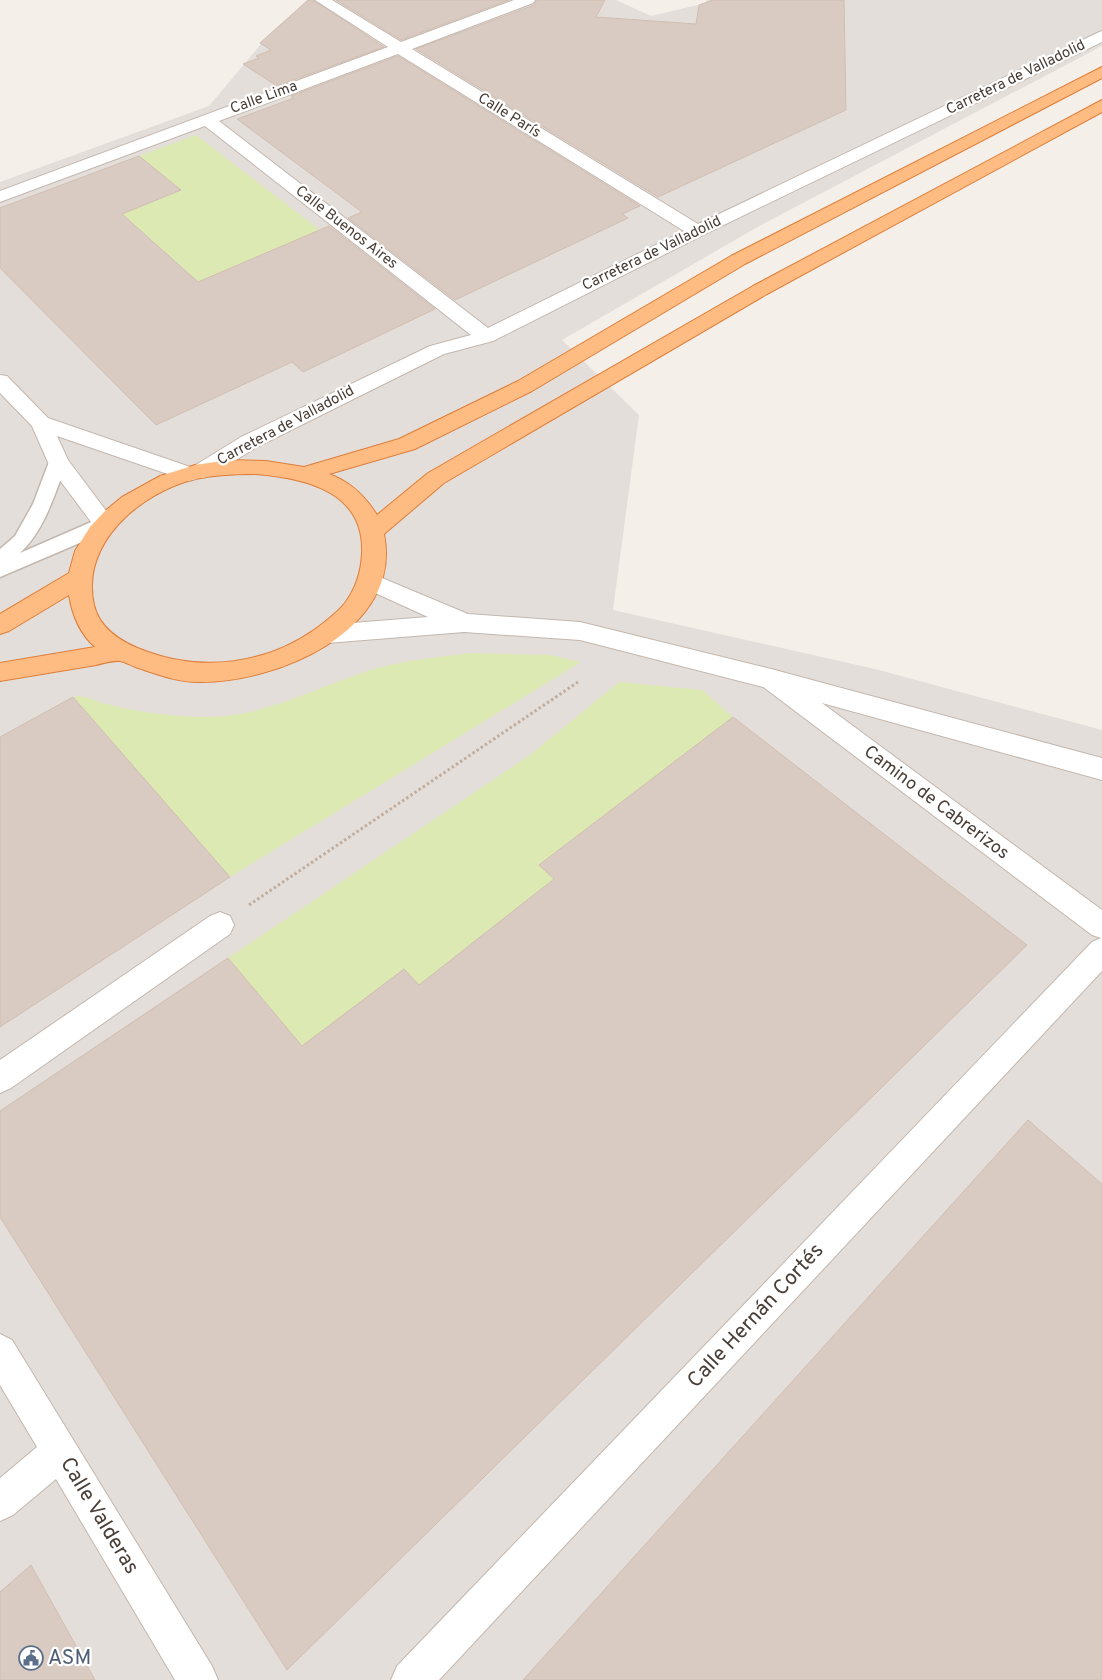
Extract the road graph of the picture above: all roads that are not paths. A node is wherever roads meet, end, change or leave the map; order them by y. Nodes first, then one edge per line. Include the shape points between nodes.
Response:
1 (322, 0) edge
2 (528, 0) edge
3 (1102, 36) edge
4 (400, 49) junction
5 (1102, 72) edge
6 (1102, 105) edge
7 (206, 119) junction
8 (0, 197) edge
9 (697, 232) junction
10 (486, 337) junction
11 (0, 381) edge
12 (41, 423) junction
13 (58, 462) junction
14 (195, 473) junction
15 (305, 474) junction
16 (104, 525) junction
17 (373, 531) junction
18 (0, 560) edge
19 (0, 570) edge
20 (78, 578) junction
21 (370, 582) junction
22 (464, 623) junction
23 (0, 625) edge
24 (327, 634) junction
25 (119, 652) junction
26 (0, 672) edge
27 (771, 679) junction
28 (1102, 769) edge
29 (220, 925) road end
30 (1102, 926) edge
31 (1102, 951) edge
32 (0, 1078) edge
33 (0, 1352) edge
34 (60, 1451) junction
35 (0, 1502) edge
36 (198, 1680) edge
37 (411, 1680) edge

1 - 4 street, Calle París
2 - 4 street, Calle Lima
3 - 9 street, Carretera de Valladolid
4 - 7 street, Calle Lima
4 - 9 street, Calle París
5 - 15 highway via 738,260 525,386 407,444
6 - 17 highway via 760,290 445,473
7 - 8 street, Calle Lima
7 - 10 street, Calle Buenos Aires
9 - 10 street, Carretera de Valladolid
10 - 14 street, Carretera de Valladolid via 436,350 249,442
11 - 12 street
12 - 13 street
12 - 14 street
13 - 16 street
13 - 18 lane via 42,504 22,540
14 - 15 highway via 255,466
14 - 16 highway via 144,494
15 - 17 highway via 346,492 359,504
16 - 19 lane
16 - 20 highway via 89,544
17 - 21 highway via 376,555
20 - 23 highway
20 - 25 highway via 82,609 95,632
21 - 22 street, Camino de Cabrerizos
21 - 24 highway via 354,609
22 - 24 street, Camino de Cabrerizos
22 - 27 street, Camino de Cabrerizos via 580,631
24 - 25 highway via 289,656 245,670 199,673 159,666
25 - 26 highway
27 - 28 street, Camino de Cabrerizos
27 - 30 street, Camino de Cabrerizos
29 - 32 street
31 - 37 street, Calle Hernán Cortés
33 - 34 street, Calle Valderas
34 - 35 street
34 - 36 street, Calle Valderas

